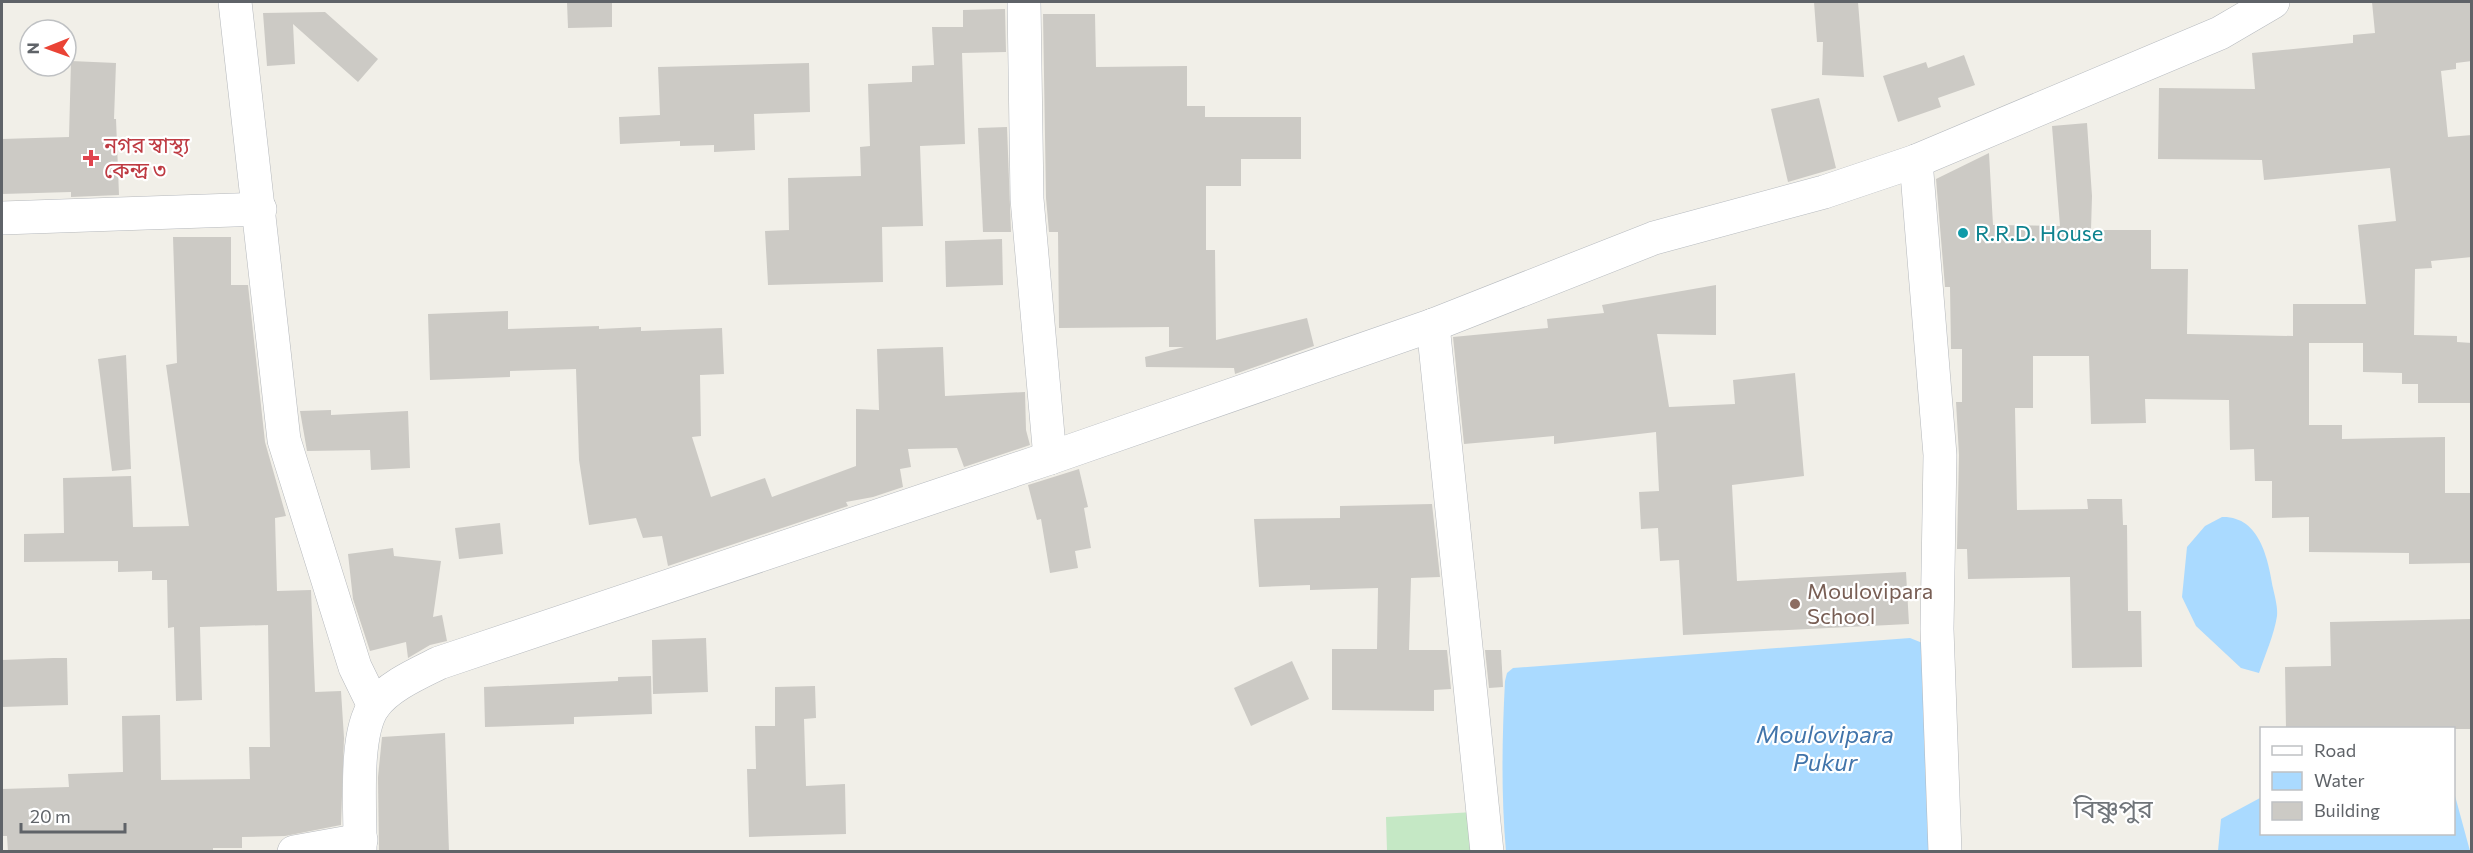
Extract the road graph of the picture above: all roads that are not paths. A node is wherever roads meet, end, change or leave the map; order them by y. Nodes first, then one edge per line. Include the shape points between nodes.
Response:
1 (235, 2) edge
2 (1024, 2) edge
3 (2273, 2) edge
4 (1916, 161) junction
5 (260, 209) junction
6 (2, 218) edge
7 (1433, 325) junction
8 (1050, 458) junction
9 (374, 706) junction
10 (361, 846) edge
11 (294, 852) edge
12 (1487, 852) edge
13 (1945, 852) edge

1 - 5 street
2 - 8 street via 1028,199
3 - 4 street via 2220,33
4 - 7 street via 1824,192 1654,238
4 - 13 street via 1940,456 1937,630
5 - 6 street
5 - 9 street via 284,440 355,667
7 - 8 street
7 - 12 street
8 - 9 street via 439,663 404,681
9 - 10 street via 363,737
10 - 11 street

